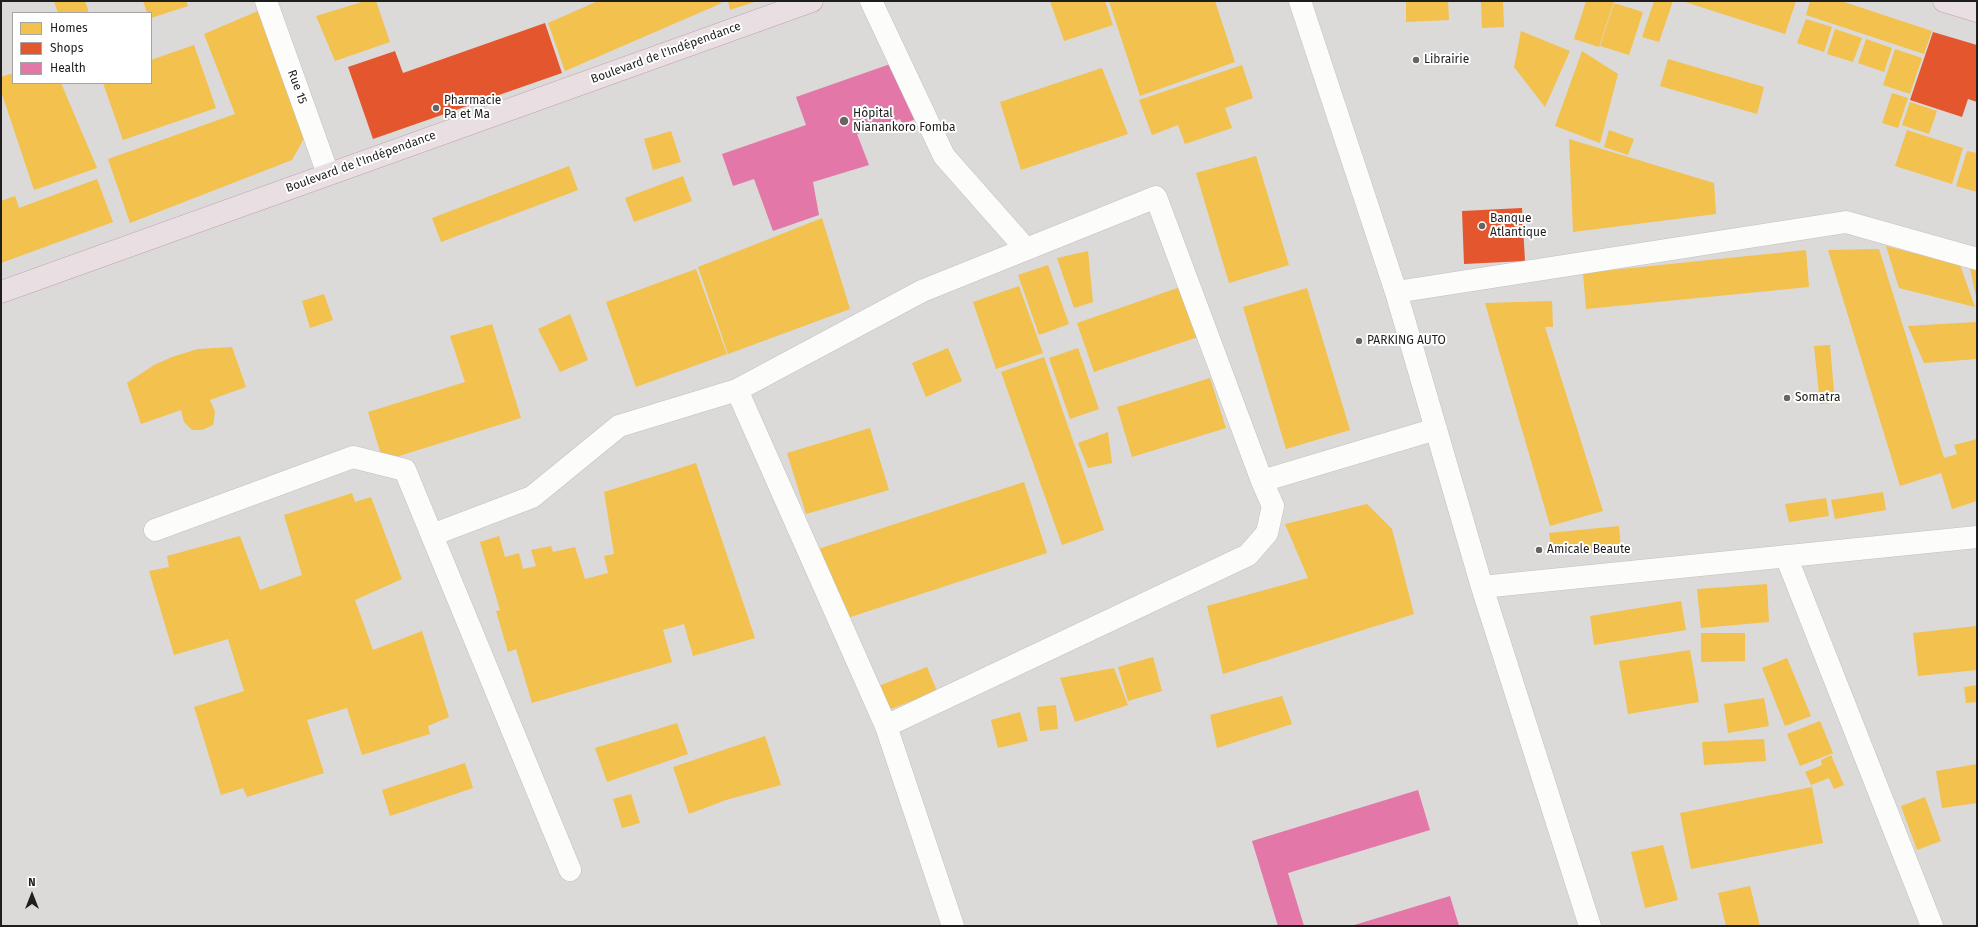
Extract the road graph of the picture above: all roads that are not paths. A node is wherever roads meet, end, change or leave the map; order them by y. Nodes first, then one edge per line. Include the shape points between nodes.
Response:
1 (266, 1) edge
2 (812, 1) edge
3 (871, 1) edge
4 (1300, 1) edge
5 (1944, 1) edge
6 (1977, 11) edge
7 (328, 174) junction
8 (1026, 249) junction
9 (1977, 258) edge
10 (1, 292) edge
11 (1396, 292) junction
12 (737, 390) junction
13 (1436, 429) junction
14 (1262, 481) junction
15 (156, 530) dead end
16 (432, 535) junction
17 (1977, 537) edge
18 (1786, 556) junction
19 (1482, 587) junction
20 (886, 726) junction
21 (570, 870) dead end
22 (952, 926) edge
23 (1590, 926) edge
24 (1932, 926) edge

1 - 7 street, Rue 15
2 - 7 highway, Boulevard de l'Indépendance
3 - 8 street via 944,156
4 - 11 street
5 - 6 highway
7 - 10 highway, Boulevard de l'Indépendance
8 - 12 street via 922,291
8 - 14 street via 1156,197
9 - 11 street via 1846,222
11 - 13 street
12 - 16 street via 619,426 532,497
12 - 20 street
13 - 14 street
13 - 19 street
14 - 20 street via 1273,506 1267,533 1248,555
15 - 16 street via 353,457 405,470
16 - 21 street
17 - 18 street
18 - 19 street
18 - 24 street
19 - 23 street
20 - 22 street

